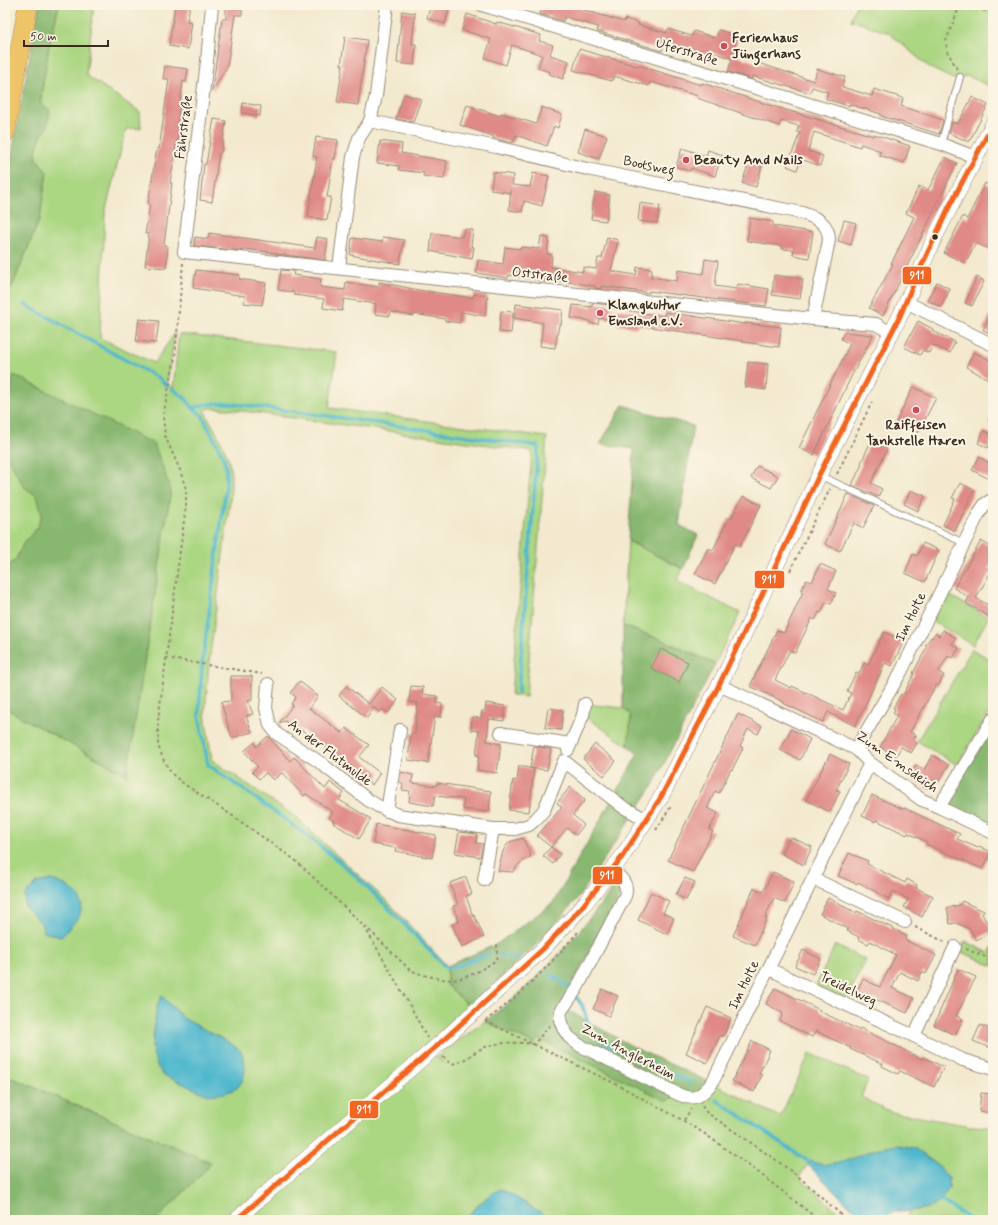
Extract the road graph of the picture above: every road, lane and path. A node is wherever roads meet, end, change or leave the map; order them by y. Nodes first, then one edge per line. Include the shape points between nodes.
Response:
1 (28, 5) edge
2 (212, 5) edge
3 (387, 5) edge
4 (482, 5) edge
5 (960, 5) edge
6 (972, 5) edge
7 (993, 15) edge
8 (960, 77) joint
9 (370, 121) junction
10 (993, 124) edge
11 (5, 133) edge
12 (940, 144) junction
13 (975, 157) junction
14 (184, 252) junction
15 (339, 268) junction
16 (906, 302) junction
17 (813, 319) junction
18 (891, 332) junction
19 (993, 345) edge
20 (873, 399) dead end
21 (820, 475) junction
22 (834, 482) junction
23 (993, 499) edge
24 (964, 543) junction
25 (788, 574) dead end
26 (166, 658) junction
27 (268, 684) joint
28 (719, 685) junction
29 (585, 704) dead end
30 (993, 719) edge
31 (400, 730) dead end
32 (501, 733) dead end
33 (570, 744) junction
34 (856, 749) junction
35 (564, 761) junction
36 (870, 763) junction
37 (939, 807) junction
38 (388, 811) junction
39 (647, 820) junction
40 (493, 828) junction
41 (993, 833) edge
42 (612, 870) junction
43 (814, 879) junction
44 (484, 880) dead end
45 (360, 921) junction
46 (905, 922) joint
47 (497, 944) dead end
48 (955, 947) junction
49 (993, 960) edge
50 (769, 969) junction
51 (560, 1020) junction
52 (485, 1021) dead end
53 (914, 1036) junction
54 (534, 1044) junction
55 (437, 1047) junction
56 (993, 1069) edge
57 (694, 1098) junction
58 (236, 1220) edge
59 (819, 1220) edge
60 (847, 1220) edge

1 - 11 main road
2 - 14 street, Fährstraße
3 - 9 street via 376,96
4 - 12 street, Uferstraße
5 - 8 path via 946,41 947,51
6 - 7 path
8 - 12 lane
9 - 15 street via 359,138 353,157
9 - 17 street, Bootsweg via 813,217 825,225 829,232
10 - 13 street
12 - 13 street, Uferstraße
13 - 16 street
14 - 15 street, Oststraße
14 - 26 path via 176,344 163,416 165,436 186,489
15 - 17 street, Oststraße
16 - 18 street
16 - 19 street
17 - 18 street, Oststraße via 876,324
18 - 21 street
20 - 22 path
21 - 22 lane
21 - 28 street
22 - 24 lane
22 - 25 path
23 - 24 street, Im Holte via 978,513
24 - 34 street, Im Holte via 901,672
26 - 27 path via 265,674
26 - 45 path via 158,721 158,745 172,774 295,860
27 - 38 street, An der Flutmulde via 266,708 270,725 278,734 368,800
28 - 34 street, Zum Emsdeich
28 - 39 street
29 - 33 street, An der Flutmulde
30 - 37 street
31 - 38 street, An der Flutmulde
32 - 33 street
33 - 35 street, An der Flutmulde
34 - 36 street, Zum Emsdeich
35 - 39 street via 618,803
35 - 40 street, An der Flutmulde via 544,810 537,818 528,825 515,829
36 - 37 street, Zum Emsdeich via 922,800
36 - 43 street, Im Holte
37 - 41 street, Zum Emsdeich
38 - 40 street, An der Flutmulde via 407,817
39 - 42 street
40 - 44 street
42 - 51 street via 621,878 627,890 561,1012
42 - 55 street via 544,949
43 - 46 street
43 - 50 street, Im Holte
45 - 47 path via 410,970 448,979 458,979 492,964 497,959
45 - 55 path
46 - 48 path
48 - 49 path via 971,950
48 - 53 street
50 - 53 street, Treidelweg
50 - 57 street, Im Holte via 712,1083 703,1094
51 - 54 path via 551,1024
51 - 57 street, Zum Anglerheim via 569,1037 579,1045 685,1098
52 - 54 path
53 - 56 street, Treidelweg via 964,1060
54 - 55 path via 497,1044 480,1049 457,1064 451,1064
54 - 59 path via 658,1106 705,1134 759,1172
55 - 58 street, bridge
57 - 60 path via 706,1112 799,1177

